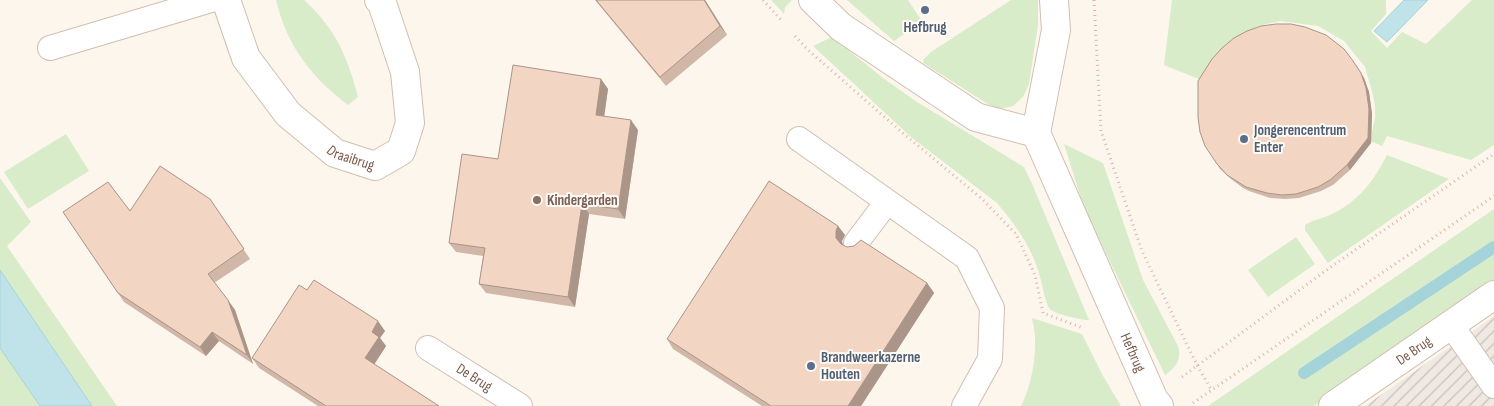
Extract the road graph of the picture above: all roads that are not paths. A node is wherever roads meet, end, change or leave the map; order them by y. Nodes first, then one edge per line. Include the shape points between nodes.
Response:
1 (211, 0) edge
2 (226, 0) edge
3 (813, 0) edge
4 (1054, 0) edge
5 (383, 1) edge
6 (50, 48) dead end
7 (1036, 133) junction
8 (799, 139) dead end
9 (887, 202) junction
10 (856, 242) edge
11 (1494, 295) edge
12 (1451, 325) junction
13 (428, 348) dead end
14 (1494, 386) edge
15 (1157, 403) edge
16 (520, 406) edge
17 (964, 406) edge
18 (1333, 406) edge

1 - 6 lane
2 - 5 street, Draaibrug via 246,58 288,114 335,153 375,166 401,151 410,123 405,72
3 - 7 street via 841,26 976,118
4 - 7 street via 1056,30
7 - 15 street, Hefbrug
8 - 9 lane
9 - 10 lane
9 - 17 lane via 967,258 992,308 990,359
11 - 12 street, De Brug
12 - 14 lane
12 - 18 street, De Brug
13 - 16 lane, De Brug

